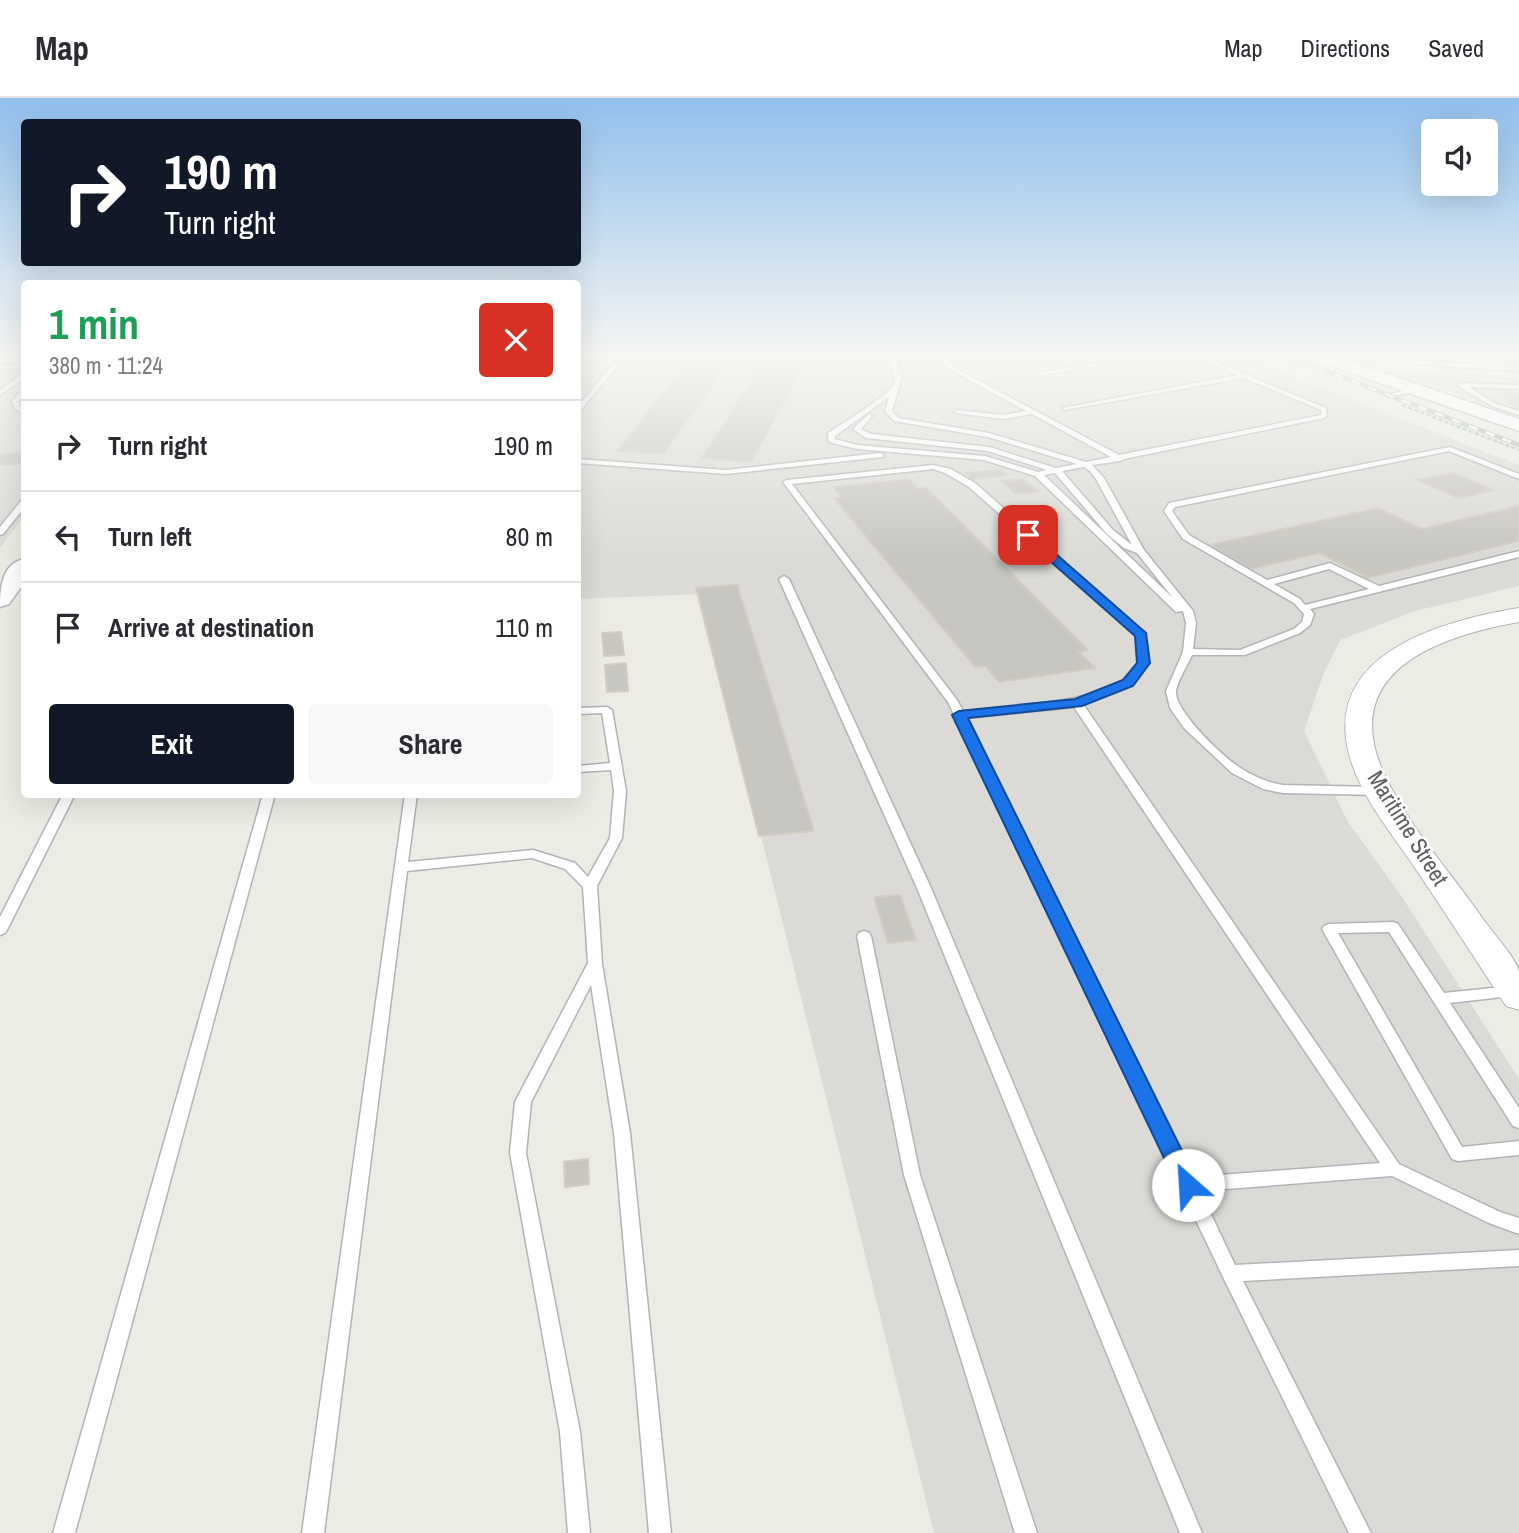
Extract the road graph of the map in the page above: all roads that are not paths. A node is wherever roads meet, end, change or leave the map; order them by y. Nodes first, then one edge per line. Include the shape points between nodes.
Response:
1 (853, 422) edge
2 (862, 422) edge
3 (910, 422) edge
4 (1052, 422) edge
5 (1295, 422) edge
6 (1485, 422) edge
7 (1519, 433) edge
8 (905, 452) junction
9 (1120, 458) junction
10 (581, 460) edge
11 (1087, 465) junction
12 (1058, 471) junction
13 (1038, 474) junction
14 (1519, 477) edge
15 (21, 507) edge
16 (0, 532) edge
17 (1140, 551) junction
18 (1519, 554) edge
19 (21, 570) edge
20 (785, 579) dead end
21 (1267, 583) junction
22 (1377, 589) junction
23 (0, 599) edge
24 (1303, 608) junction
25 (1519, 615) edge
26 (1191, 624) junction
27 (1188, 652) junction
28 (1077, 703) junction
29 (581, 711) edge
30 (959, 715) junction
31 (614, 766) junction
32 (581, 769) edge
33 (1379, 791) junction
34 (67, 798) edge
35 (268, 798) edge
36 (411, 798) edge
37 (403, 867) junction
38 (590, 886) junction
39 (0, 930) edge
40 (864, 936) dead end
41 (594, 964) junction
42 (1517, 993) edge
43 (1441, 999) junction
44 (1519, 1121) edge
45 (1519, 1149) edge
46 (1393, 1169) junction
47 (1188, 1185) junction
48 (1519, 1226) edge
49 (1519, 1258) edge
50 (1230, 1273) junction
51 (64, 1533) edge
52 (313, 1533) edge
53 (579, 1533) edge
54 (660, 1533) edge
55 (1026, 1533) edge
56 (1191, 1533) edge
57 (1360, 1533) edge

1 - 8 lane via 831,438 850,446
2 - 12 lane via 858,430 873,438 989,449
3 - 11 lane via 971,430
4 - 9 lane
5 - 9 lane
6 - 7 main road
8 - 10 lane via 726,472
8 - 13 lane via 985,458
9 - 11 lane
11 - 12 lane
11 - 17 lane via 1100,478
12 - 13 lane
12 - 17 lane via 1110,532
13 - 26 lane
14 - 21 lane via 1450,449 1186,502 1168,510 1186,537
15 - 16 lane
17 - 26 lane via 1181,601
18 - 22 lane
19 - 23 main road
20 - 56 lane via 924,888
21 - 22 lane via 1330,566
21 - 24 lane
22 - 24 lane
24 - 27 lane via 1309,614 1307,623 1297,631 1241,653
25 - 33 street, Maritime Street via 1430,637 1388,663 1371,682 1363,703 1361,746
26 - 27 lane
27 - 33 lane via 1171,691 1172,700 1188,726 1236,771 1283,789
28 - 30 lane
28 - 30 lane via 1128,683 1143,663 1142,635 972,485 933,467 787,482
28 - 46 lane
29 - 31 lane via 607,710
30 - 47 lane
31 - 32 lane
31 - 38 lane via 620,791 616,838
33 - 42 street, Maritime Street
34 - 39 lane
35 - 51 lane
36 - 37 lane
37 - 38 lane via 533,853 570,866
37 - 52 lane
38 - 41 lane
40 - 55 lane via 912,1175
41 - 53 lane via 523,1102 518,1153 570,1432
41 - 54 lane via 622,1133
42 - 43 lane
43 - 44 lane
43 - 45 lane via 1393,927 1329,929 1458,1154
46 - 47 lane
46 - 48 lane
47 - 50 lane
49 - 50 lane
50 - 57 lane

